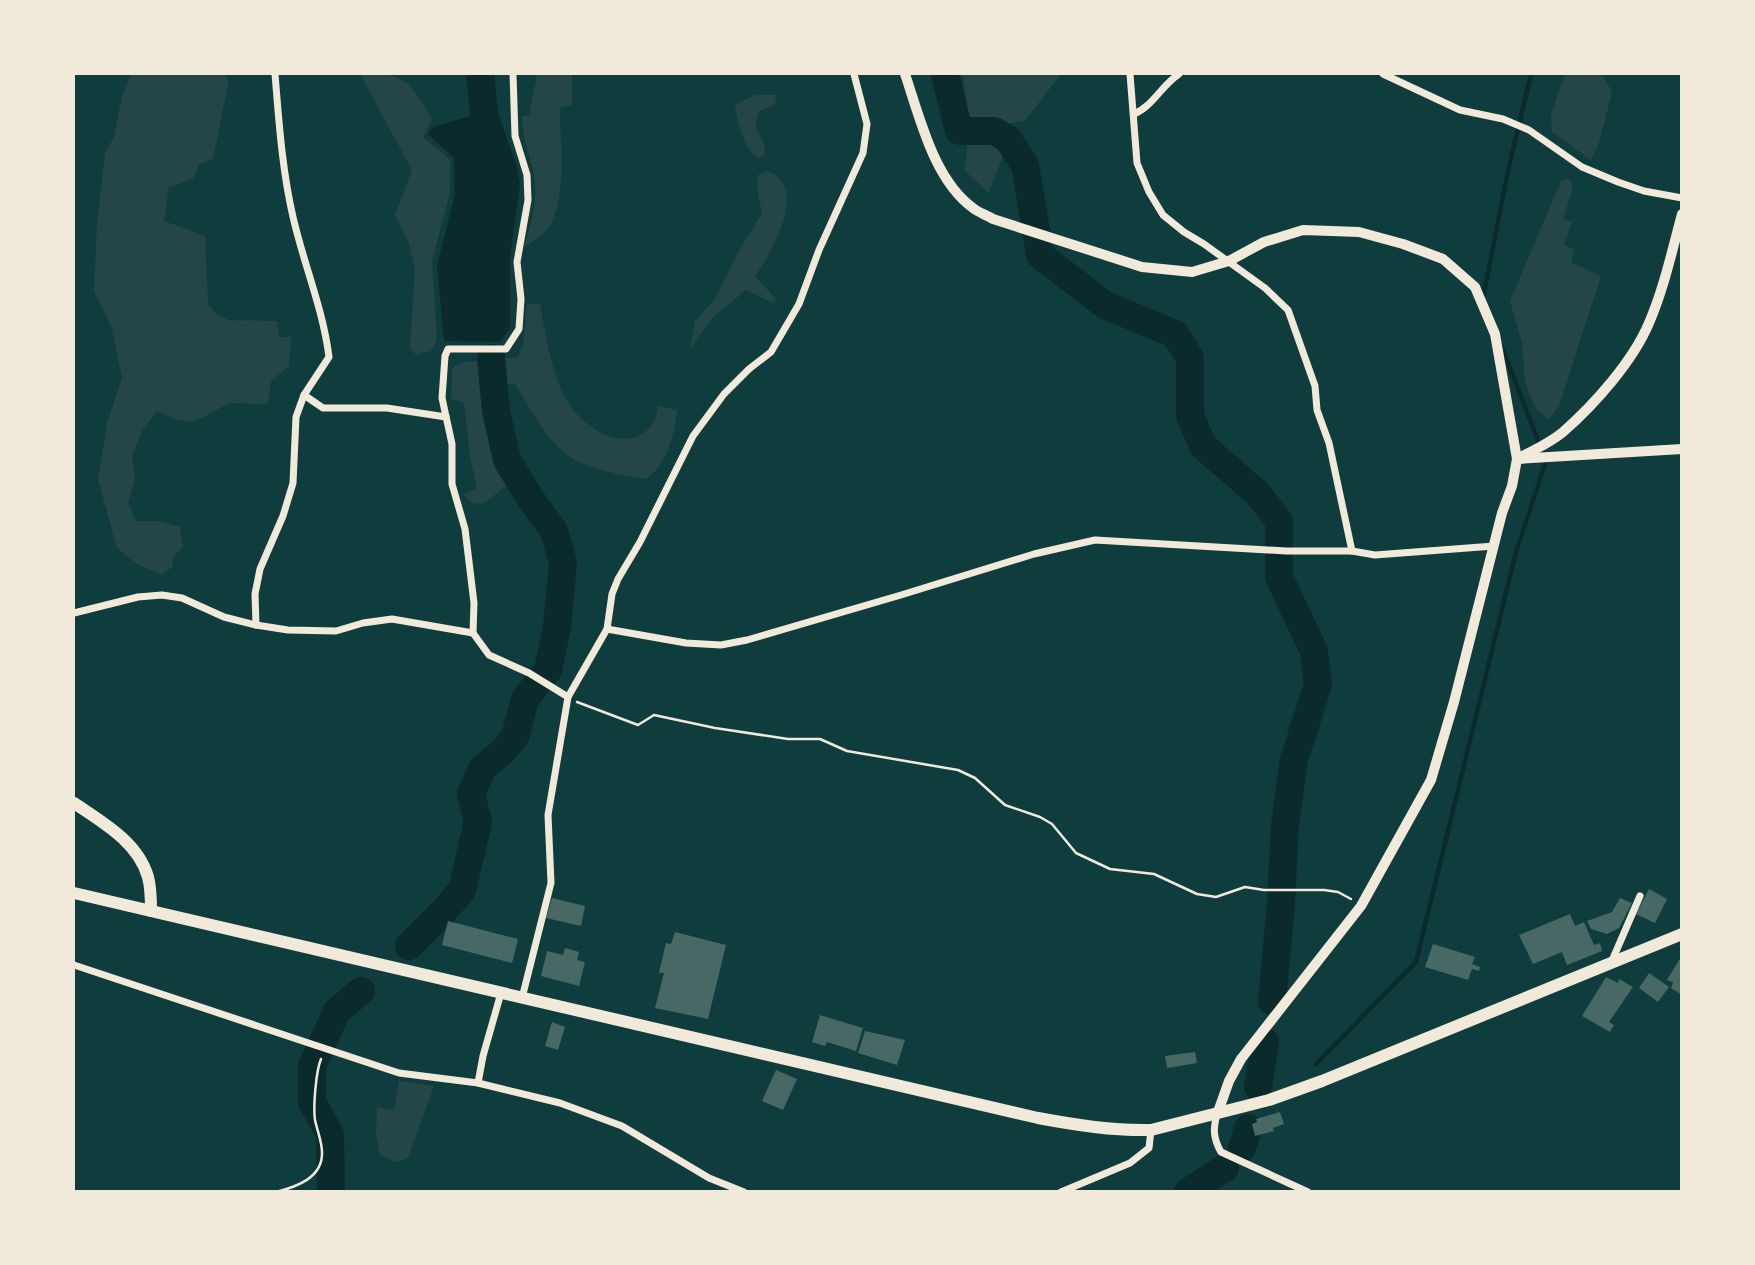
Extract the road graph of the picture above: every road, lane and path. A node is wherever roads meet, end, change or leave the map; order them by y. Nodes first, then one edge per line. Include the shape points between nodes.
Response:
1 (275, 74) edge
2 (513, 74) edge
3 (854, 74) edge
4 (905, 74) edge
5 (1130, 74) edge
6 (1179, 74) edge
7 (1383, 74) edge
8 (1133, 114) junction
9 (1682, 198) edge
10 (1682, 214) edge
11 (1229, 261) junction
12 (304, 395) junction
13 (446, 417) junction
14 (1682, 449) edge
15 (1517, 459) junction
16 (1494, 547) junction
17 (1352, 551) junction
18 (74, 613) edge
19 (257, 625) junction
20 (607, 629) junction
21 (473, 633) junction
22 (568, 697) junction
23 (74, 803) edge
24 (74, 893) edge
25 (1640, 896) dead end
26 (1361, 906) junction
27 (151, 911) junction
28 (1682, 934) edge
29 (1611, 963) junction
30 (74, 965) edge
31 (501, 993) junction
32 (522, 998) junction
33 (327, 1047) junction
34 (478, 1083) junction
35 (1218, 1112) junction
36 (1151, 1130) junction
37 (276, 1192) edge
38 (744, 1192) edge
39 (1060, 1192) edge
40 (1308, 1192) edge

1 - 12 street via 281,159 329,358
2 - 13 street via 515,136 527,175 528,200 517,262 519,330 506,349 448,349 442,398
3 - 20 street via 867,124 863,153 799,304 771,352 724,394 693,436 618,579
4 - 11 street via 929,145 947,180 973,208 1016,228 1142,267 1192,272
5 - 8 street
6 - 8 street via 1142,111
7 - 9 street via 1460,110 1529,130 1582,167 1618,182
8 - 11 street via 1137,163 1163,215
10 - 15 main road via 1664,286 1629,359 1563,433
11 - 15 street via 1264,242 1303,230 1359,232 1443,258 1475,287 1495,334
11 - 17 street via 1288,310 1315,386
12 - 13 street via 323,408 387,408
12 - 19 street via 296,417 293,484 260,569 255,594
13 - 21 street via 452,444 452,484 465,529
14 - 15 street
15 - 16 main road
16 - 17 street via 1375,555
16 - 26 main road via 1431,780
17 - 20 street via 1095,540 721,645
18 - 19 street via 162,595
19 - 21 street via 336,631 392,619
20 - 22 street
21 - 22 street via 489,655
22 - 26 path via 638,725 654,715 788,739 820,739 846,751 958,770 975,778 1004,805 1046,820 1076,853 1110,869 1154,874 1197,894 1216,897 1245,887 1324,890 1338,892
22 - 32 street via 548,815 551,883
23 - 27 main road via 135,852 148,876
24 - 27 main road
25 - 29 street
26 - 35 main road via 1241,1059
27 - 31 main road
28 - 29 main road
29 - 35 main road via 1322,1082
30 - 33 street
31 - 32 main road
31 - 34 street
32 - 36 main road via 1038,1118 1104,1129
33 - 34 street via 400,1073
33 - 37 path via 319,1064 314,1116 322,1154 319,1166 296,1187
34 - 38 street via 622,1126 709,1178
35 - 36 main road
35 - 40 street via 1213,1128 1221,1152
36 - 39 street via 1149,1148 1130,1163

